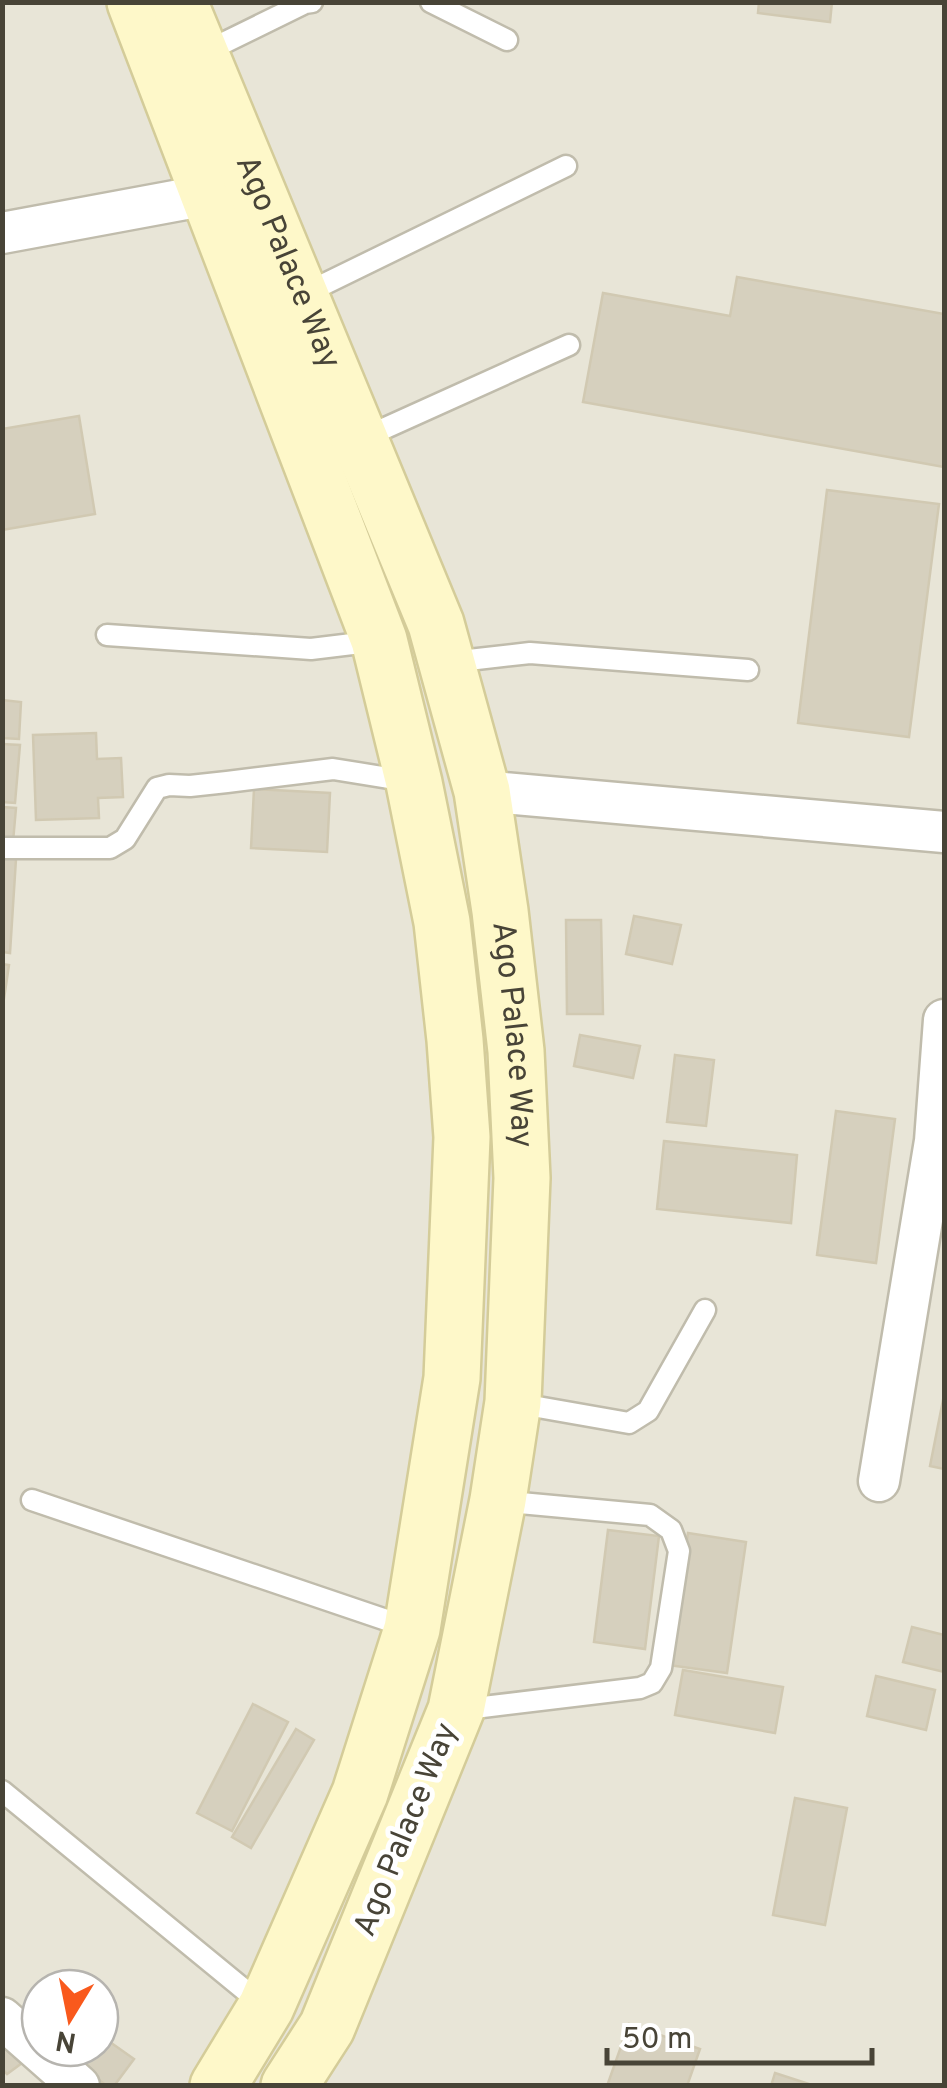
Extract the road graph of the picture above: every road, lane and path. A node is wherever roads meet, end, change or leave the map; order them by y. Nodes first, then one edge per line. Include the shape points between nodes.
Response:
1 (135, 2) edge
2 (179, 2) edge
3 (312, 2) edge
4 (431, 2) edge
5 (507, 40) dead end
6 (200, 55) junction
7 (566, 166) dead end
8 (207, 195) junction
9 (2, 233) edge
10 (300, 296) junction
11 (569, 345) dead end
12 (359, 440) junction
13 (107, 635) dead end
14 (378, 640) junction
15 (446, 662) junction
16 (748, 670) dead end
17 (414, 782) junction
18 (482, 791) junction
19 (944, 832) edge
20 (2, 848) edge
21 (944, 1020) edge
22 (705, 1310) dead end
23 (513, 1402) junction
24 (879, 1481) dead end
25 (32, 1500) dead end
26 (498, 1500) junction
27 (412, 1629) junction
28 (456, 1710) junction
29 (2, 1791) edge
30 (266, 2007) junction
31 (2, 2018) edge
32 (78, 2086) edge
33 (218, 2086) edge
34 (289, 2086) edge

1 - 8 main road, Ago Palace Way
2 - 6 main road, Ago Palace Way
3 - 6 lane
4 - 5 lane
6 - 10 main road, Ago Palace Way
7 - 10 lane
8 - 9 street
8 - 14 main road, Ago Palace Way
10 - 12 main road, Ago Palace Way
11 - 12 lane
12 - 15 main road, Ago Palace Way
13 - 14 lane via 311,649
14 - 17 main road, Ago Palace Way
15 - 16 lane via 530,654
15 - 18 main road, Ago Palace Way
17 - 20 lane via 333,769 169,785 157,788 125,838 110,848
17 - 27 main road, Ago Palace Way via 442,922 462,1136 452,1378
18 - 19 street
18 - 23 main road, Ago Palace Way via 517,1069 522,1178
21 - 24 street via 935,1141
22 - 23 lane via 648,1411 629,1423
23 - 26 main road, Ago Palace Way
25 - 27 lane
26 - 28 main road, Ago Palace Way
26 - 28 lane via 650,1516 671,1530 679,1551 661,1668 640,1688
27 - 30 main road, Ago Palace Way via 360,1793
28 - 34 main road, Ago Palace Way via 327,2028
29 - 30 lane
30 - 33 main road, Ago Palace Way
31 - 32 street

